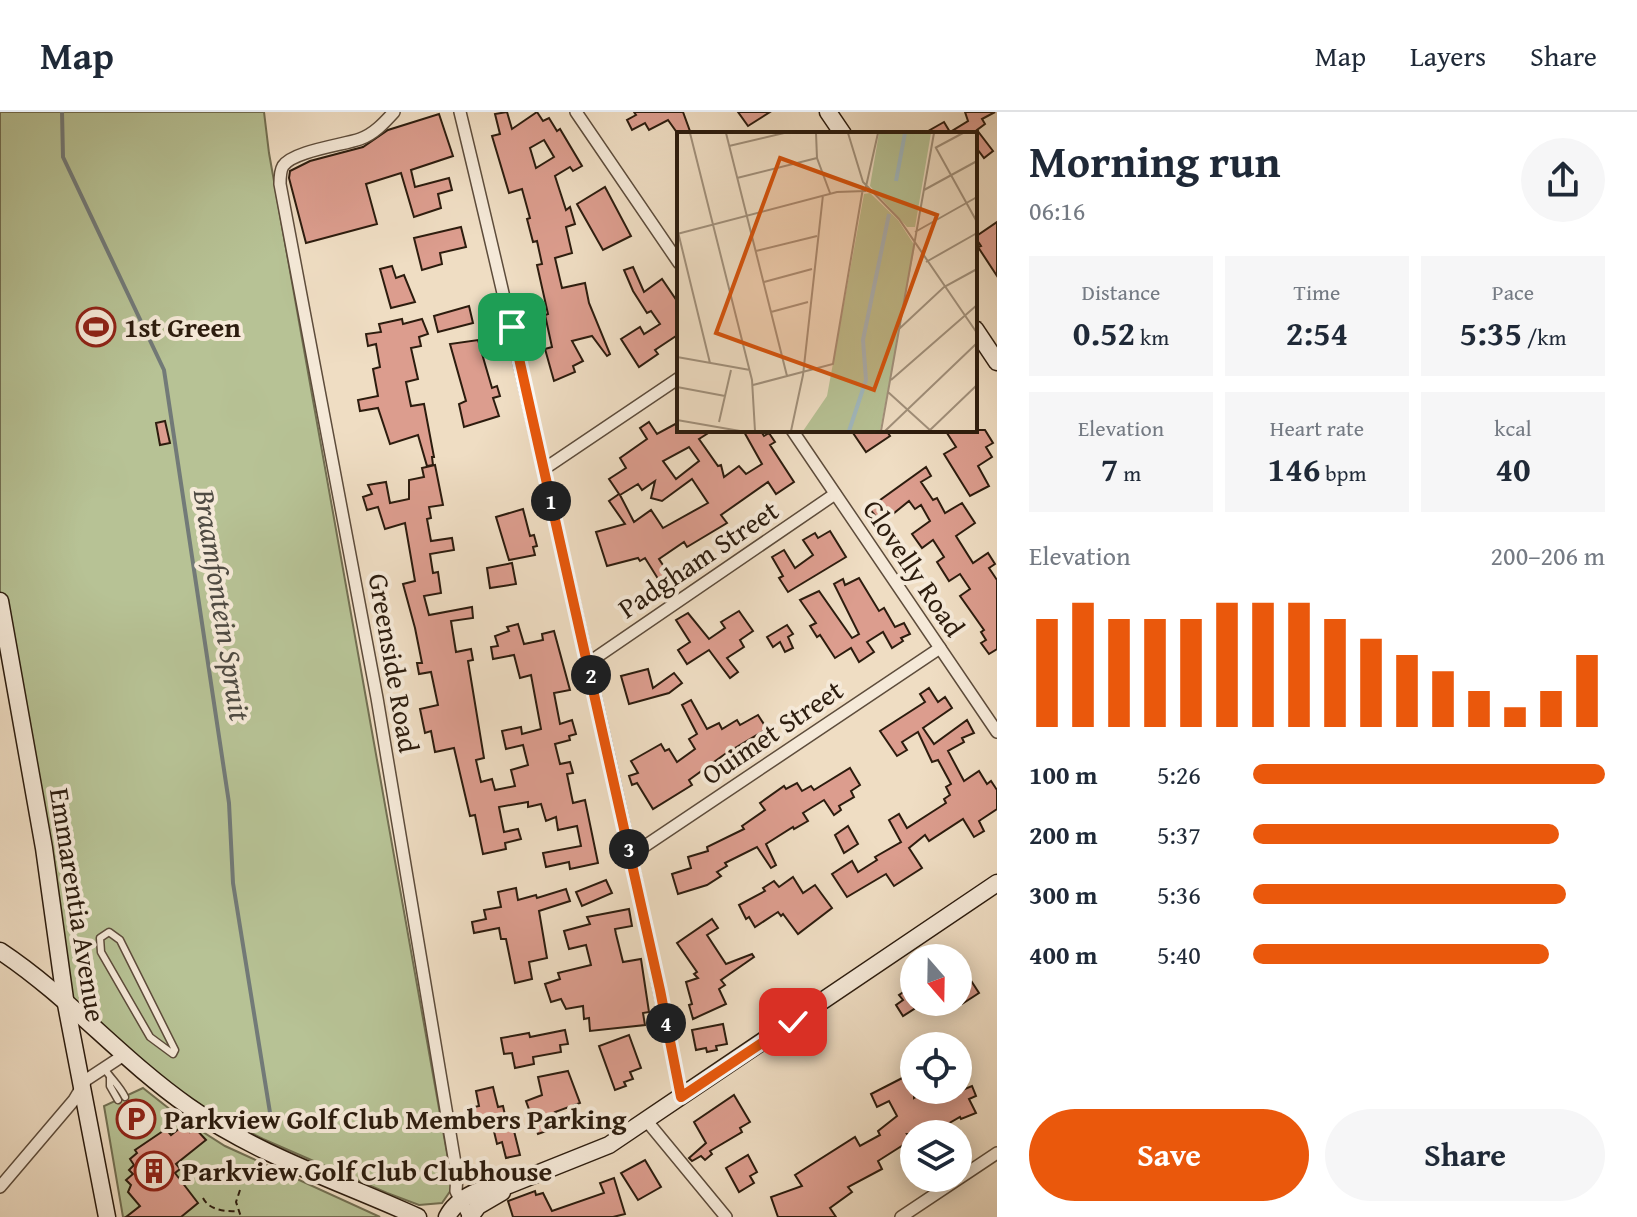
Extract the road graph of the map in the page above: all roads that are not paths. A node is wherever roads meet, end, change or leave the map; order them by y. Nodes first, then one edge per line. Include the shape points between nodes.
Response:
1 (394, 112) edge
2 (460, 112) edge
3 (576, 112) edge
4 (828, 112) edge
5 (842, 132) edge
6 (677, 260) edge
7 (977, 332) edge
8 (997, 362) edge
9 (677, 379) edge
10 (793, 432) edge
11 (544, 469) junction
12 (835, 494) junction
13 (0, 601) edge
14 (940, 648) junction
15 (588, 663) junction
16 (997, 732) edge
17 (630, 856) junction
18 (997, 883) edge
19 (0, 951) edge
20 (65, 999) junction
21 (148, 1039) joint
22 (124, 1055) junction
23 (107, 1073) junction
24 (83, 1086) junction
25 (125, 1097) dead end
26 (681, 1097) junction
27 (118, 1100) dead end
28 (646, 1120) junction
29 (997, 1153) edge
30 (0, 1187) edge
31 (463, 1209) edge
32 (107, 1217) edge
33 (417, 1217) edge
34 (726, 1217) edge
35 (901, 1217) edge

1 - 31 street, Greenside Road via 360,139 286,163 280,175 281,194 377,698
2 - 11 street
3 - 6 street
4 - 5 street
7 - 8 street
9 - 11 street
10 - 12 street, Clovelly Road
11 - 15 street
12 - 14 street, Clovelly Road
12 - 15 street, Padgham Street
13 - 20 street, Emmarentia Avenue
14 - 16 street, Clovelly Road
14 - 17 street, Ouimet Street
15 - 17 street
17 - 26 street
18 - 26 street
19 - 20 street
20 - 22 street
20 - 24 street, Emmarentia Avenue
21 - 21 lane via 174,1054 120,940 114,933 102,934 101,952
22 - 23 street
22 - 33 street via 226,1131
23 - 24 street
23 - 25 lane
23 - 27 lane
24 - 30 street
24 - 32 street, Emmarentia Avenue
26 - 28 street
28 - 31 street via 599,1150
28 - 34 street
29 - 35 street
31 - 33 street

